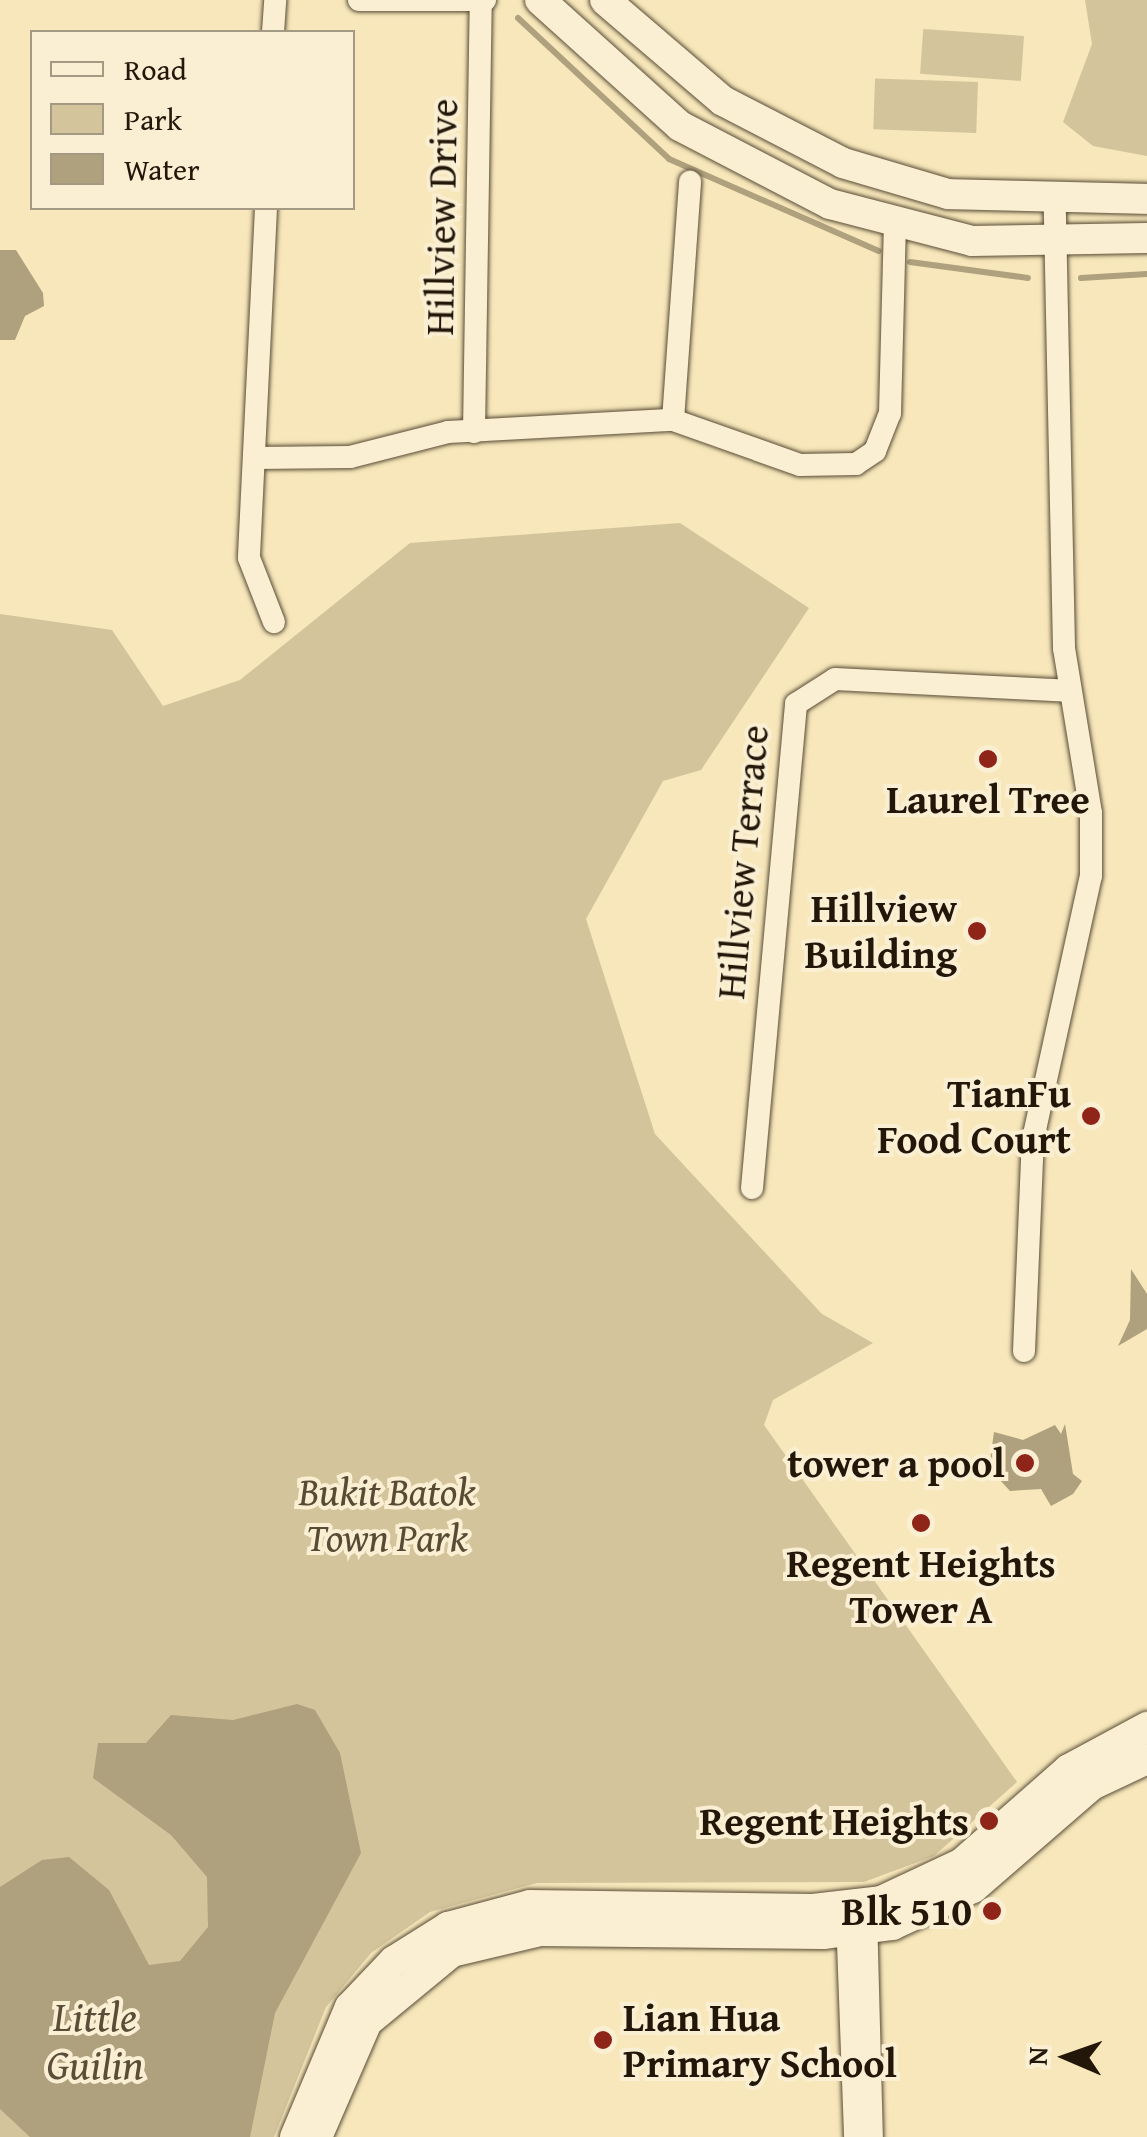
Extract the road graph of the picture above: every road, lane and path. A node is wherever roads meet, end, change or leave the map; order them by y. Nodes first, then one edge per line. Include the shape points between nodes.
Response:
1 (275, 0) edge
2 (359, 0) edge
3 (540, 0) edge
4 (605, 0) edge
5 (483, 2) edge
6 (273, 30) edge
7 (744, 113) junction
8 (762, 175) junction
9 (690, 182) dead end
10 (1147, 198) edge
11 (1055, 202) junction
12 (266, 210) edge
13 (895, 227) junction
14 (1147, 238) edge
15 (1054, 245) junction
16 (673, 420) junction
17 (474, 432) junction
18 (254, 458) junction
19 (274, 622) dead end
20 (1068, 691) junction
21 (752, 1188) dead end
22 (1024, 1350) dead end
23 (1147, 1727) edge
24 (1147, 1759) edge
25 (856, 1919) junction
26 (295, 2137) edge
27 (317, 2137) edge
28 (855, 2137) edge
29 (872, 2137) edge

1 - 6 street
2 - 5 street
3 - 8 street via 628,87
4 - 7 street
5 - 17 street, Hillview Drive
7 - 8 street
7 - 11 street via 897,181
8 - 13 street
9 - 16 street
10 - 11 street
11 - 15 street
12 - 18 street
13 - 15 street
13 - 16 street via 890,413 875,451 844,466 800,465
14 - 15 street
15 - 20 street
16 - 17 street
17 - 18 street via 416,436 350,456
18 - 19 street via 248,558
20 - 21 street, Hillview Terrace via 835,679 796,704
20 - 22 street via 1091,814 1092,876 1033,1139
23 - 25 street via 1078,1762 944,1875
24 - 25 street via 1092,1785 955,1899
25 - 26 street via 530,1905 448,1927 394,1961 350,2008
25 - 27 street via 540,1931 468,1945 420,1970 367,2022
25 - 28 street
25 - 29 street

